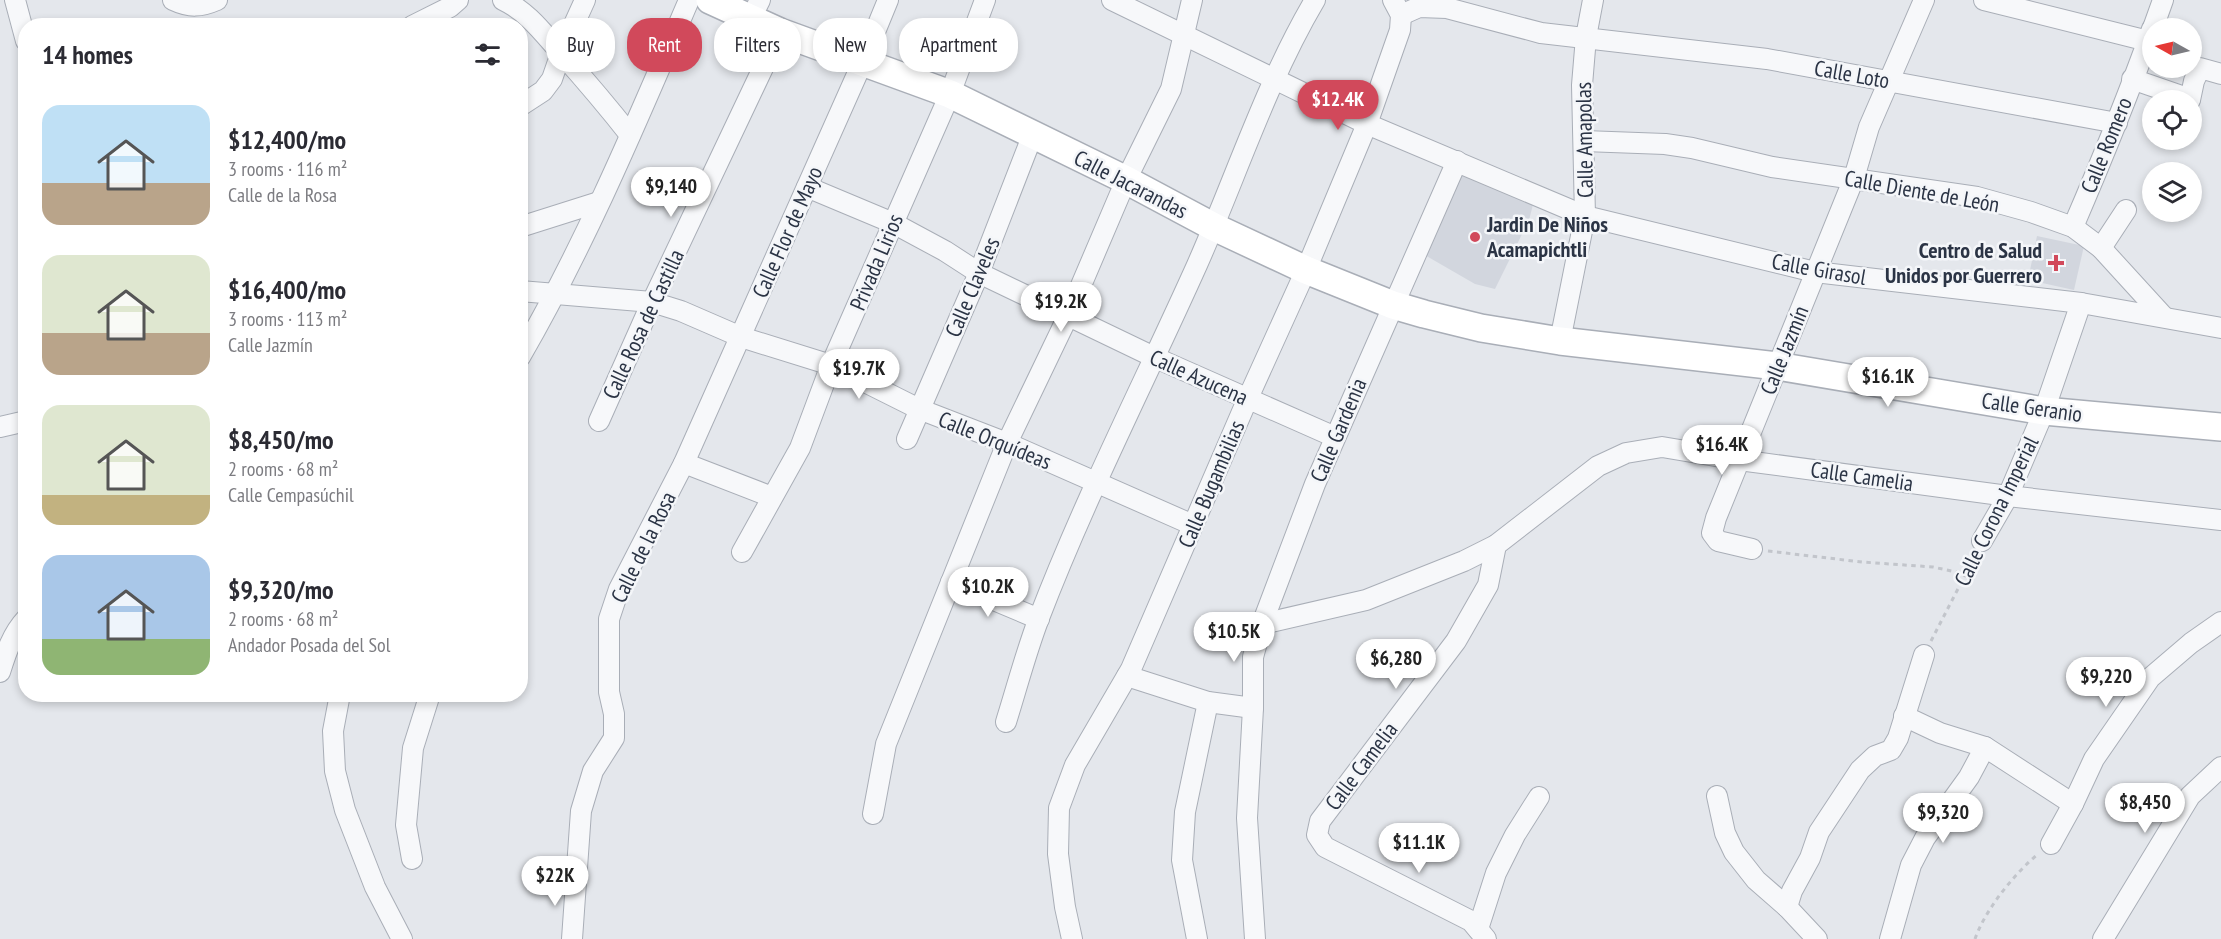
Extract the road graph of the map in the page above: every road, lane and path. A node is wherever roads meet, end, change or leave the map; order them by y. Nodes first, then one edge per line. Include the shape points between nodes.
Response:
1 (15, 0) edge
2 (173, 0) edge
3 (217, 0) edge
4 (458, 0) edge
5 (503, 0) edge
6 (585, 0) edge
7 (689, 0) edge
8 (710, 0) edge
9 (888, 0) edge
10 (986, 0) edge
11 (1112, 0) edge
12 (1192, 0) edge
13 (1315, 0) edge
14 (1924, 0) edge
15 (1984, 0) edge
16 (2163, 0) edge
17 (1591, 5) edge
18 (755, 9) edge
19 (1398, 15) edge
20 (20, 18) edge
21 (428, 18) edge
22 (577, 18) edge
23 (881, 18) edge
24 (2156, 18) edge
25 (2142, 31) edge
26 (1183, 33) junction
27 (546, 36) edge
28 (1586, 38) junction
29 (2142, 55) edge
30 (887, 70) edge
31 (554, 72) edge
32 (578, 72) edge
33 (761, 72) edge
34 (859, 72) edge
35 (2221, 74) edge
36 (2132, 79) junction
37 (1274, 80) junction
38 (1890, 81) junction
39 (2162, 90) edge
40 (2192, 90) edge
41 (950, 94) junction
42 (528, 101) edge
43 (2117, 123) junction
44 (1367, 124) junction
45 (1033, 134) junction
46 (630, 135) junction
47 (1584, 141) junction
48 (1457, 161) junction
49 (1854, 178) junction
50 (1126, 180) junction
51 (807, 187) junction
52 (599, 202) junction
53 (2126, 210) dead end
54 (1585, 216) junction
55 (892, 223) junction
56 (528, 224) edge
57 (1214, 226) junction
58 (2073, 227) junction
59 (2101, 248) junction
60 (1305, 270) junction
61 (1815, 272) junction
62 (979, 273) junction
63 (528, 292) edge
64 (557, 294) junction
65 (652, 302) junction
66 (2081, 303) junction
67 (1393, 304) junction
68 (1068, 316) junction
69 (2164, 317) junction
70 (2221, 328) edge
71 (741, 337) junction
72 (1560, 341) junction
73 (528, 343) edge
74 (1155, 358) junction
75 (831, 365) junction
76 (1777, 366) junction
77 (1248, 398) junction
78 (919, 409) junction
79 (2044, 411) junction
80 (599, 421) dead end
81 (18, 423) edge
82 (0, 427) edge
83 (2221, 427) edge
84 (1335, 437) junction
85 (907, 439) dead end
86 (1007, 443) junction
87 (1740, 460) junction
88 (684, 463) junction
89 (1096, 483) junction
90 (2008, 496) junction
91 (772, 497) junction
92 (2221, 520) edge
93 (1193, 525) junction
94 (1982, 541) joint
95 (1496, 545) junction
96 (1752, 549) joint
97 (742, 552) dead end
98 (1965, 574) junction
99 (951, 582) junction
100 (1039, 619) junction
101 (2221, 622) edge
102 (1262, 624) junction
103 (18, 628) edge
104 (1924, 655) joint
105 (0, 672) edge
106 (1127, 676) junction
107 (338, 702) edge
108 (427, 702) edge
109 (1208, 702) junction
110 (1253, 708) junction
111 (1904, 716) junction
112 (1006, 722) dead end
113 (1986, 747) junction
114 (2221, 767) edge
115 (1717, 796) dead end
116 (1539, 797) dead end
117 (2073, 804) junction
118 (873, 814) dead end
119 (2051, 844) joint
120 (412, 859) dead end
121 (1787, 907) junction
122 (1482, 934) edge
123 (2106, 938) edge
124 (402, 939) edge
125 (572, 939) edge
126 (1072, 939) edge
127 (1197, 939) edge
128 (1255, 939) edge
129 (1817, 939) edge
130 (1890, 939) edge
131 (1975, 939) edge

1 - 20 street
2 - 3 street via 196,7
4 - 21 street
5 - 27 street via 524,12
6 - 22 street
7 - 46 street
8 - 18 street, Calle Jacarandas
9 - 23 street, Calle Flor de Mayo
10 - 41 street, Privada Lirios
11 - 26 street
12 - 26 street
13 - 37 street
14 - 38 street, Calle Jazmín
15 - 25 street
16 - 24 street, Calle Romero
17 - 28 street, Calle Amapolas
19 - 28 street, Calle Bugambilias via 1419,7 1447,8 1540,33
19 - 44 street, Calle Bugambilias
26 - 37 street
26 - 50 street via 1171,88
28 - 38 street, Calle Loto via 1767,59
28 - 47 street, Calle Amapolas via 1582,85
29 - 36 street, Calle Romero
30 - 41 street, Calle Jacarandas
31 - 42 street via 543,91
32 - 46 street
33 - 65 street, Calle Rosa de Castilla
34 - 51 street, Calle Flor de Mayo
35 - 40 street via 2200,68
36 - 39 street
36 - 43 street, Calle Romero
37 - 44 street
37 - 57 street
38 - 43 street, Calle Loto
38 - 49 street, Calle Jazmín via 1869,127
41 - 45 street, Calle Jacarandas
41 - 55 street, Privada Lirios
43 - 58 street, Calle Romero
44 - 48 street
44 - 60 street, Calle Bugambilias
45 - 50 street, Calle Jacarandas
45 - 62 street, Calle Claveles
46 - 52 street
47 - 49 street, Calle Diente de León via 1665,144 1772,167
47 - 54 street, Calle Amapolas
48 - 54 street
48 - 67 street, Calle Gardenia
49 - 58 street, Calle Diente de León via 1977,197
49 - 61 street, Calle Jazmín
50 - 57 street, Calle Jacarandas
50 - 68 street
51 - 55 street, Calle Azucena
51 - 71 street, Calle Flor de Mayo
52 - 56 street
52 - 64 street
53 - 59 street
54 - 61 street, Calle Girasol
54 - 72 street, Calle Amapolas
55 - 62 street, Calle Azucena
55 - 75 street, Privada Lirios
57 - 60 street, Calle Jacarandas
57 - 74 street
58 - 59 street, Calle Diente de León
59 - 69 street, Calle Diente de León
60 - 67 street, Calle Jacarandas
60 - 77 street, Calle Bugambilias
61 - 66 street, Calle Girasol
61 - 76 street, Calle Jazmín
62 - 68 street, Calle Azucena
62 - 78 street, Calle Claveles
63 - 64 street, Calle Orquídeas
64 - 65 street, Calle Orquídeas
64 - 73 street
65 - 71 street, Calle Orquídeas
65 - 80 street, Calle Rosa de Castilla
66 - 69 street, Calle Girasol
66 - 79 street, Calle Corona Imperial
67 - 72 street, Calle Jacarandas via 1481,328
67 - 84 street, Calle Gardenia
68 - 74 street, Calle Azucena
68 - 86 street
69 - 70 street
71 - 75 street, Calle Orquídeas
71 - 88 street, Calle Flor de Mayo
72 - 76 street, Calle Geranio
74 - 77 street, Calle Azucena
74 - 89 street
75 - 78 street, Calle Orquídeas
75 - 91 street, Privada Lirios via 800,448
76 - 79 street, Calle Geranio
76 - 87 street, Calle Jazmín
77 - 84 street, Calle Azucena
77 - 93 street, Calle Bugambilias
78 - 85 street, Calle Claveles
78 - 86 street, Calle Orquídeas
79 - 83 street, Calle Geranio
79 - 90 street, Calle Corona Imperial
81 - 82 street
84 - 102 street, Calle Gardenia
86 - 89 street, Calle Orquídeas
86 - 99 street
87 - 90 street, Calle Camelia
87 - 95 street, Calle Camelia via 1662,447 1626,453 1598,466
87 - 96 street, Calle Jazmín via 1712,533 1718,542
88 - 91 street
88 - 125 street, Calle de la Rosa via 619,589 609,619 609,692 614,738 593,771 581,811
89 - 93 street, Calle Orquídeas
89 - 100 street
90 - 92 street, Calle Camelia
90 - 94 street, Calle Corona Imperial
91 - 97 street, Privada Lirios
93 - 106 street, Calle Bugambilias
94 - 98 path, Calle Corona Imperial
95 - 102 street, Calle Camelia via 1366,600
95 - 122 street, Calle Camelia via 1488,585 1456,641 1320,821 1317,835 1325,847 1471,921
96 - 98 path via 1933,567
98 - 104 path, Calle Corona Imperial
99 - 100 street
99 - 118 street via 886,744
100 - 112 street
101 - 117 street via 2150,678 2094,759
102 - 110 street, Calle Gardenia via 1253,657
103 - 105 street
104 - 111 street
106 - 109 street
106 - 126 street, Calle Bugambilias via 1075,765 1059,808 1058,854
107 - 124 street via 333,731 335,771 345,810 375,887
108 - 120 street via 413,748 406,825
109 - 110 street
109 - 127 street via 1185,812 1182,860
110 - 128 street, Calle Gardenia via 1247,818
111 - 113 street via 1940,733
111 - 121 street via 1891,750 1875,756 1860,770 1820,832
113 - 117 street
113 - 130 street via 1911,865
114 - 123 street via 2190,796
115 - 121 street via 1734,852 1756,880
116 - 122 street via 1496,873
117 - 119 street
119 - 131 path via 2022,868 1980,924
121 - 129 street

